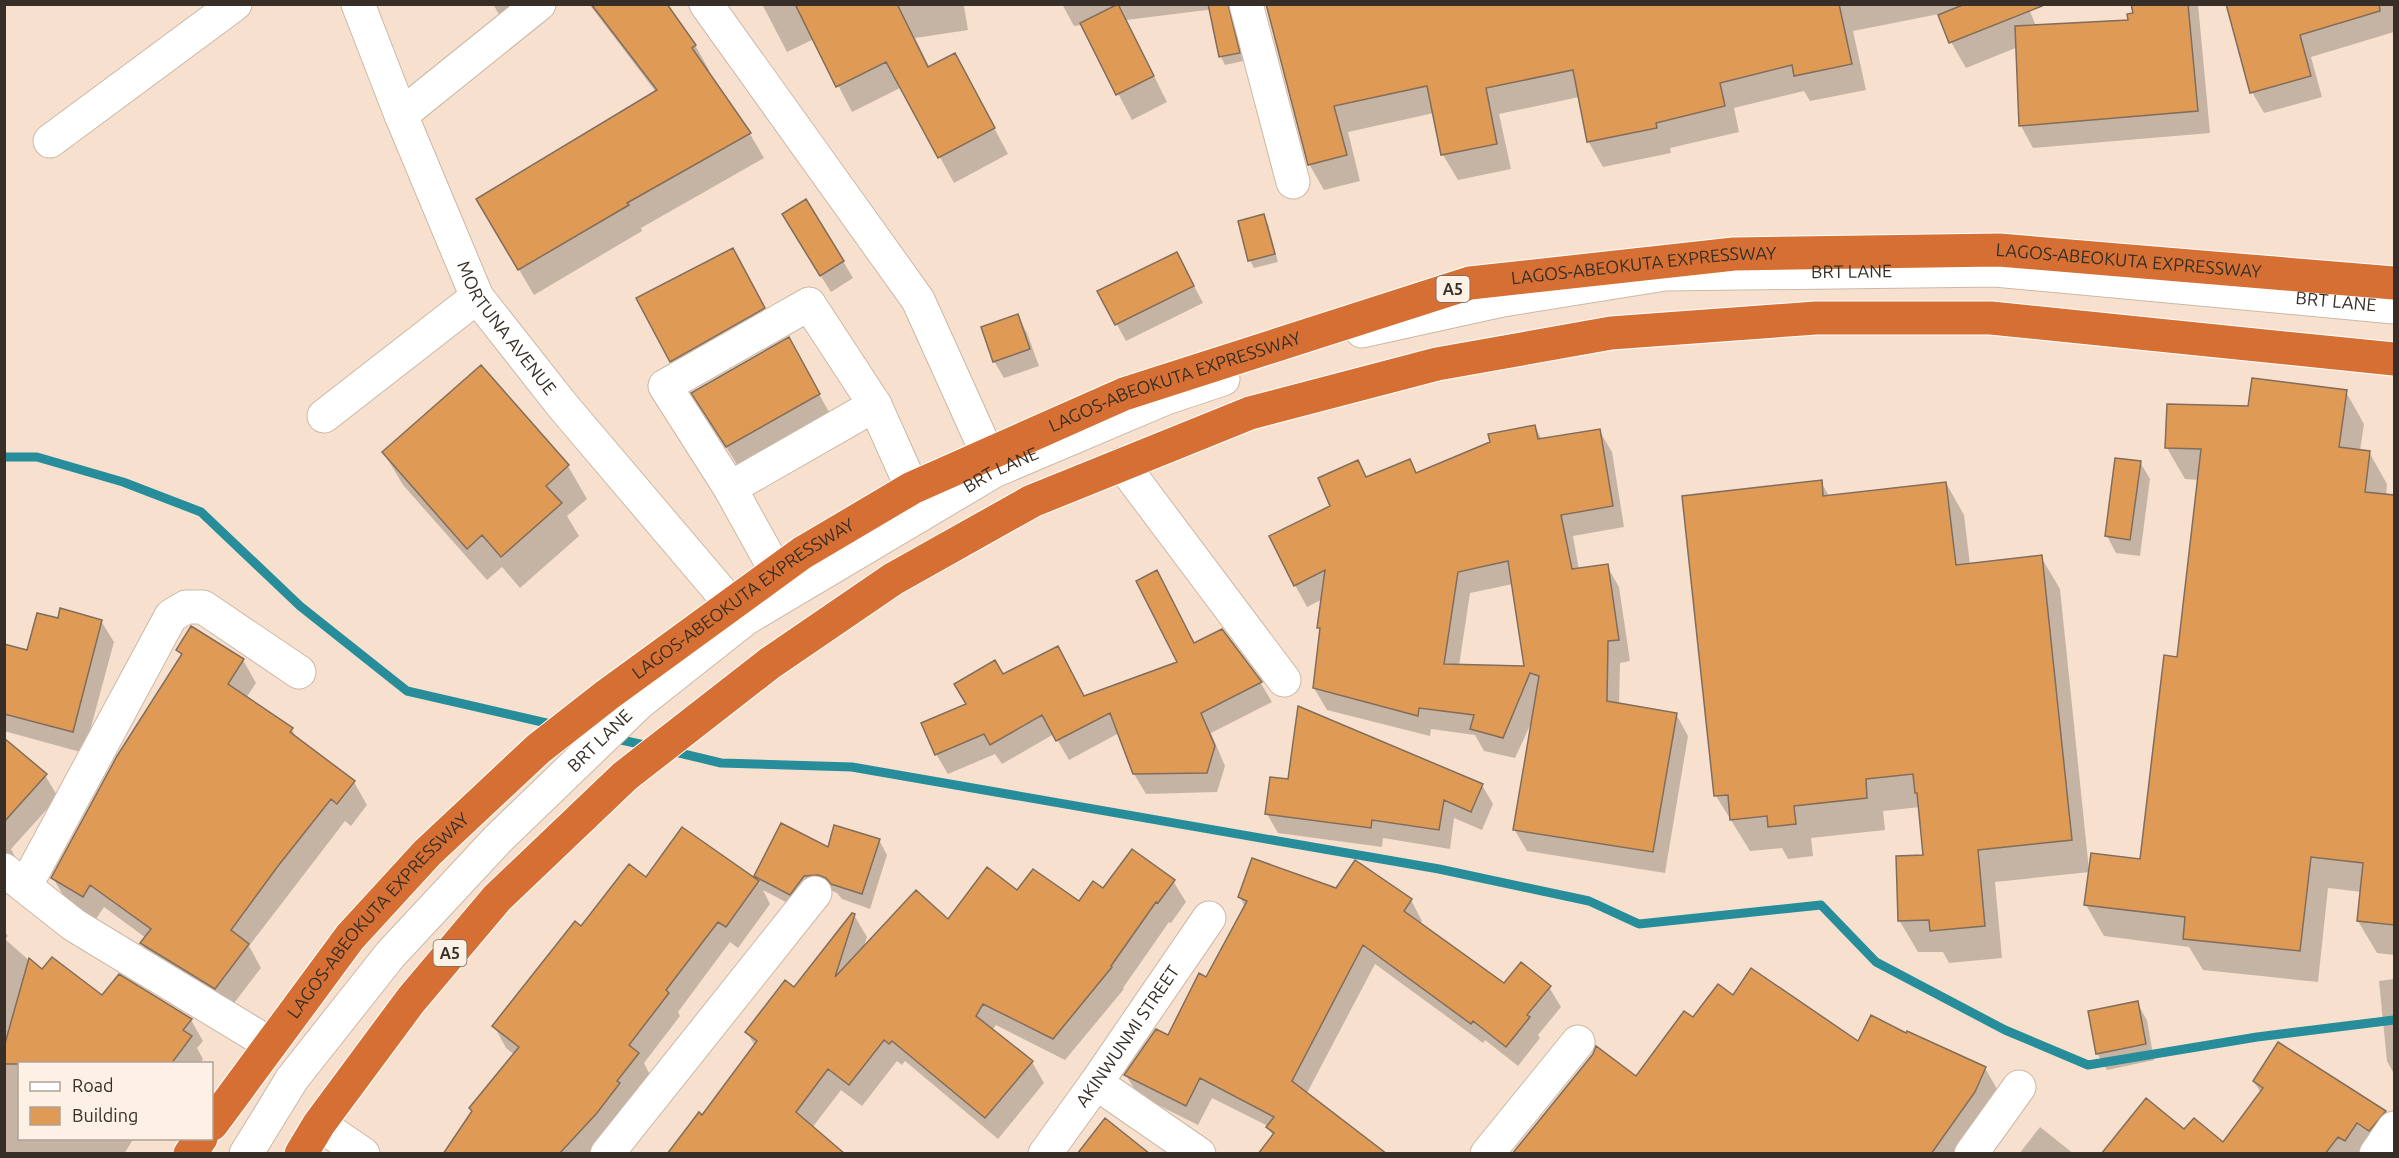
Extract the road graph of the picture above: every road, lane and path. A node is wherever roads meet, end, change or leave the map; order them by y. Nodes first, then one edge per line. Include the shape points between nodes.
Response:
1 (235, 4) edge
2 (358, 4) edge
3 (539, 4) edge
4 (706, 4) edge
5 (1246, 4) edge
6 (400, 115) junction
7 (50, 141) dead end
8 (1293, 182) dead end
9 (2394, 283) edge
10 (477, 297) junction
11 (2394, 307) edge
12 (2394, 359) edge
13 (875, 405) junction
14 (324, 416) dead end
15 (988, 455) junction
16 (1122, 464) junction
17 (730, 488) junction
18 (912, 488) junction
19 (776, 572) junction
20 (731, 604) junction
21 (299, 672) dead end
22 (1284, 680) dead end
23 (15, 877) edge
24 (815, 893) dead end
25 (1209, 918) dead end
26 (1578, 1042) dead end
27 (270, 1044) junction
28 (1096, 1083) junction
29 (2019, 1087) dead end
30 (213, 1123) edge
31 (320, 1124) junction
32 (2394, 1128) edge
33 (200, 1140) edge
34 (190, 1154) edge
35 (246, 1154) edge
36 (301, 1154) edge
37 (363, 1154) edge
38 (607, 1154) edge
39 (1045, 1154) edge
40 (1199, 1154) edge
41 (1487, 1154) edge
42 (1971, 1154) edge
43 (2376, 1154) edge

1 - 7 street
2 - 6 street, MORTUNA AVENUE
3 - 6 street
4 - 15 street via 918,300
5 - 8 street
6 - 10 street, MORTUNA AVENUE
9 - 15 highway, LAGOS-ABEOKUTA EXPRESSWAY / A5 via 1999,249 1734,254 1470,284 1124,394
10 - 14 street
10 - 20 street, MORTUNA AVENUE via 562,405
11 - 35 street, BRT LANE via 1995,270 1665,274 1503,300 1368,329 1166,398 994,471 745,619 640,702 498,838 390,955 292,1079
12 - 16 highway, A5 via 1991,318 1816,318 1611,333 1437,364 1250,413
13 - 17 street
13 - 17 street via 809,304 665,386
13 - 18 street
15 - 18 highway, LAGOS-ABEOKUTA EXPRESSWAY / A5
16 - 22 street
16 - 31 highway, A5 via 1032,501 893,579 770,663 626,776 497,898 411,1000
17 - 19 street
18 - 19 highway, LAGOS-ABEOKUTA EXPRESSWAY / A5
19 - 20 highway, LAGOS-ABEOKUTA EXPRESSWAY / A5
20 - 27 highway, LAGOS-ABEOKUTA EXPRESSWAY / A5 via 538,749 427,854 350,937
21 - 23 street via 203,607 186,607 171,616
23 - 27 street via 74,925
24 - 38 street
25 - 28 street, AKINWUNMI STREET
26 - 41 street
27 - 30 highway, LAGOS-ABEOKUTA EXPRESSWAY / A5
28 - 39 street, AKINWUNMI STREET
28 - 40 street
29 - 42 street
31 - 36 highway, A5
31 - 37 street
32 - 43 street
33 - 34 highway

